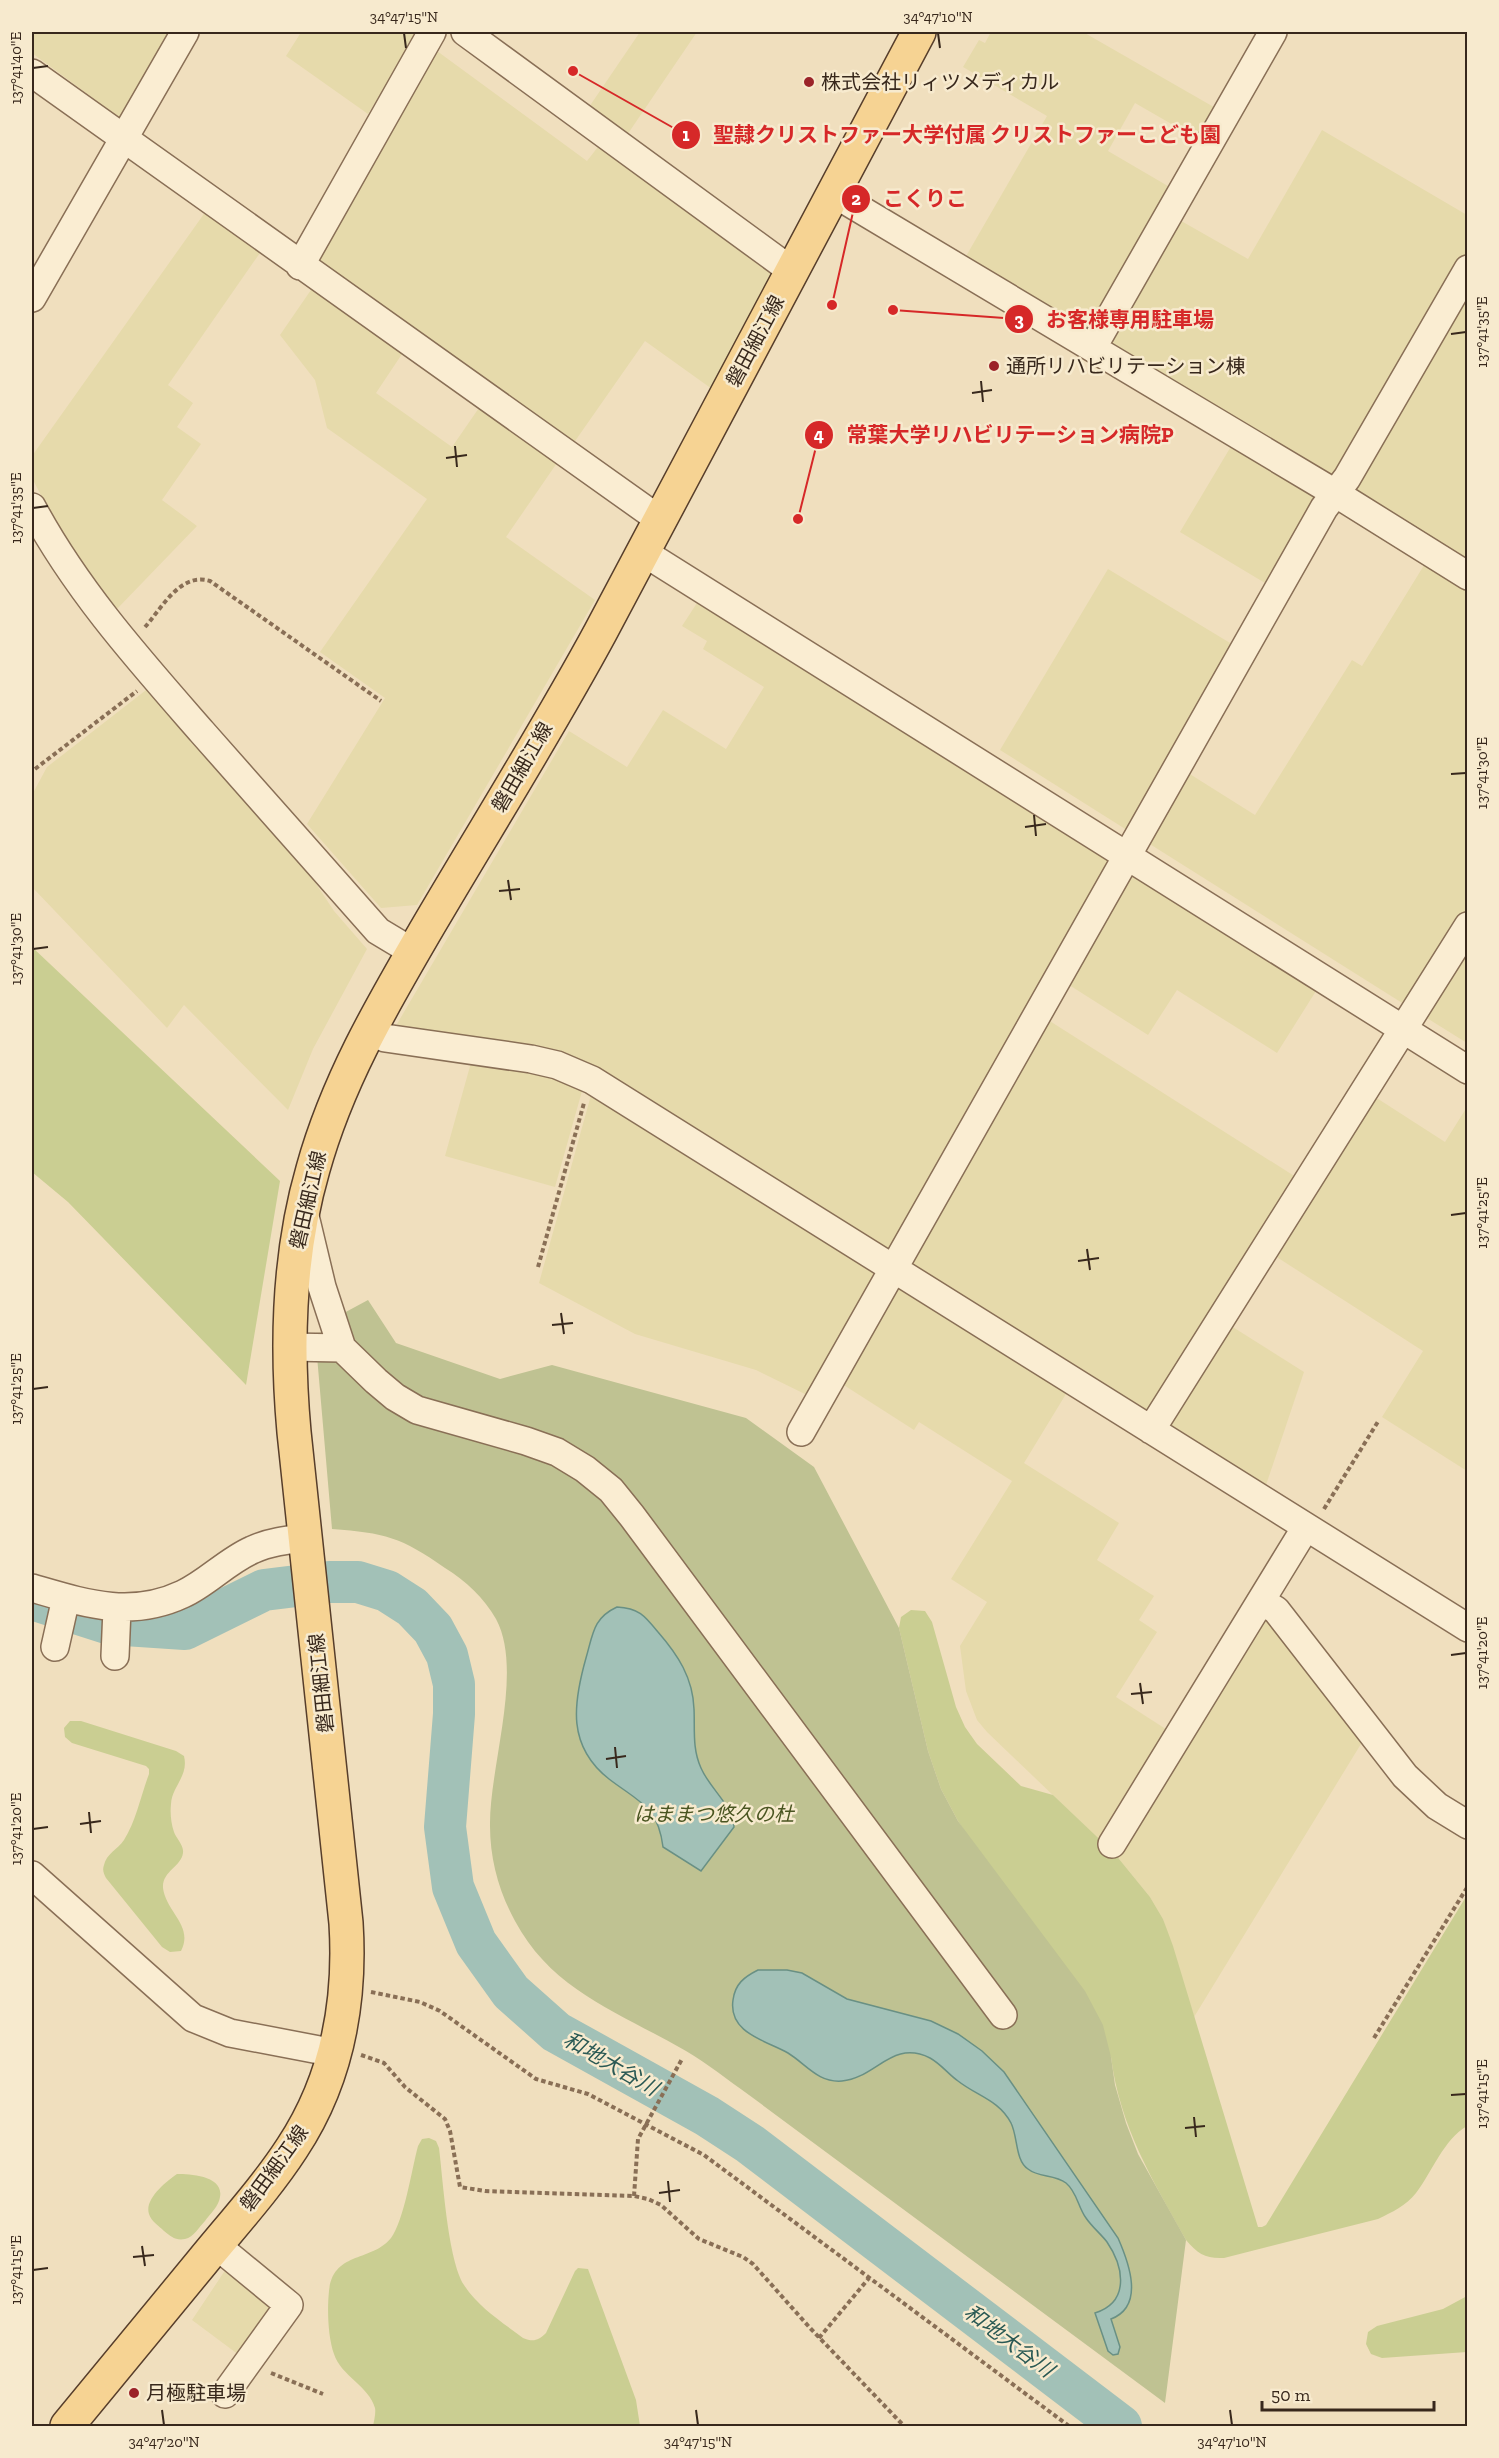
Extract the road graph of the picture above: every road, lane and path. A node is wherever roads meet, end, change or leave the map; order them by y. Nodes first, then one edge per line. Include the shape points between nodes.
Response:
1 (185, 32) edge
2 (432, 32) edge
3 (465, 32) edge
4 (919, 32) edge
5 (1273, 32) edge
6 (32, 73) edge
7 (124, 140) junction
8 (833, 193) junction
9 (300, 266) junction
10 (1467, 269) edge
11 (792, 271) junction
12 (32, 298) edge
13 (1093, 347) junction
14 (1335, 493) junction
15 (32, 507) edge
16 (660, 520) junction
17 (643, 552) junction
18 (1467, 576) edge
19 (127, 645) junction
20 (154, 676) junction
21 (381, 701) dead end
22 (35, 769) dead end
23 (1127, 856) junction
24 (1467, 926) edge
25 (413, 952) junction
26 (369, 1029) junction
27 (1403, 1029) junction
28 (1467, 1070) edge
29 (592, 1080) junction
30 (303, 1209) junction
31 (538, 1267) dead end
32 (894, 1269) junction
33 (289, 1347) junction
34 (342, 1348) junction
35 (1379, 1420) dead end
36 (1151, 1430) junction
37 (801, 1432) dead end
38 (1308, 1529) junction
39 (306, 1548) junction
40 (32, 1588) edge
41 (66, 1598) junction
42 (1261, 1601) junction
43 (117, 1609) junction
44 (1467, 1628) edge
45 (55, 1647) dead end
46 (115, 1656) dead end
47 (1467, 1824) edge
48 (1112, 1844) dead end
49 (32, 1875) edge
50 (1467, 1886) edge
51 (347, 1988) junction
52 (1003, 2015) dead end
53 (1374, 2038) dead end
54 (336, 2050) junction
55 (682, 2059) dead end
56 (648, 2121) junction
57 (634, 2196) junction
58 (216, 2245) junction
59 (869, 2278) junction
60 (819, 2338) junction
61 (249, 2361) junction
62 (225, 2394) dead end
63 (322, 2394) dead end
64 (67, 2427) edge
65 (904, 2427) edge
66 (1069, 2427) edge

1 - 7 street
2 - 9 street
3 - 11 street
4 - 8 main road, 磐田細江線
5 - 13 street
6 - 7 street
7 - 9 street
7 - 12 street
8 - 11 main road, 磐田細江線
8 - 13 street
9 - 16 street
10 - 14 street
11 - 16 main road, 磐田細江線
13 - 14 street
14 - 18 street
14 - 23 street
15 - 19 street via 88,599
16 - 17 main road, 磐田細江線
17 - 23 street
17 - 25 main road, 磐田細江線 via 598,637
19 - 20 street
19 - 21 path via 182,585 190,579 210,580
20 - 22 path
20 - 25 street via 378,931
23 - 27 street
23 - 32 street
24 - 27 street
25 - 26 main road, 磐田細江線
26 - 29 street via 385,1038 557,1065
26 - 30 main road, 磐田細江線 via 335,1101
27 - 28 street
27 - 36 street
29 - 31 path
29 - 32 street
30 - 33 main road, 磐田細江線 via 292,1282
30 - 34 street
32 - 36 street
32 - 37 street
33 - 34 street
33 - 39 main road, 磐田細江線
34 - 52 street via 395,1397 417,1410 557,1452 611,1490
35 - 38 path
36 - 38 street
38 - 42 street
38 - 44 street
39 - 43 street via 281,1540 251,1550 183,1594 152,1605
39 - 51 main road, 磐田細江線 via 346,1923
40 - 41 street
41 - 43 street
41 - 45 street
42 - 47 street via 1276,1610 1405,1776 1437,1806
42 - 48 street
43 - 46 street
49 - 54 street via 193,2018 230,2033
50 - 53 path
51 - 54 main road, 磐田細江線
51 - 56 path via 399,1997 440,2011 536,2079 588,2094
54 - 57 path via 384,2063 405,2087 445,2119 460,2187
54 - 58 main road, 磐田細江線 via 321,2095 293,2147
55 - 56 path
56 - 57 path via 638,2139
56 - 59 path via 718,2164
57 - 60 path via 661,2205 699,2239 753,2264
58 - 61 street via 289,2305
58 - 64 main road, 磐田細江線
59 - 60 path
59 - 66 path
60 - 65 path
61 - 62 street
61 - 63 path

